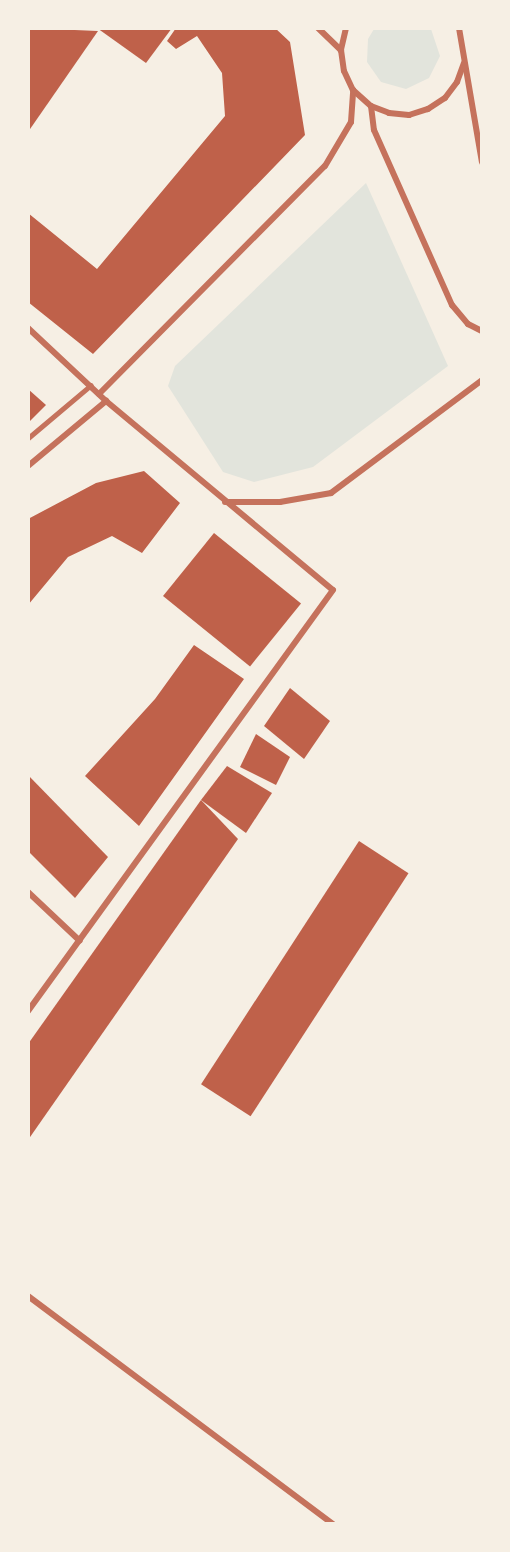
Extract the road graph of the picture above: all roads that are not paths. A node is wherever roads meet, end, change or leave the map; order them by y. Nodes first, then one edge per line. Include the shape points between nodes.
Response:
1 (318, 28) edge
2 (346, 28) edge
3 (459, 28) edge
4 (341, 50) junction
5 (464, 63) junction
6 (353, 90) junction
7 (370, 106) junction
8 (482, 162) edge
9 (28, 328) edge
10 (482, 331) edge
11 (482, 380) edge
12 (91, 386) junction
13 (99, 394) junction
14 (106, 401) junction
15 (28, 438) edge
16 (28, 466) edge
17 (224, 502) junction
18 (28, 892) edge
19 (80, 941) junction
20 (28, 1011) edge
21 (28, 1296) edge
22 (333, 1524) edge

1 - 4 street
2 - 4 street
3 - 5 street
4 - 6 street via 344,71
5 - 7 street via 445,98 428,110 409,115
5 - 8 street
6 - 7 street
6 - 13 street via 351,122 325,166
7 - 10 street via 374,130 452,305 468,324
9 - 12 street
11 - 17 street via 331,493 280,502
12 - 13 street
12 - 15 street
13 - 14 street
14 - 16 street
14 - 17 street
17 - 19 street via 333,590
18 - 19 street
19 - 20 street
21 - 22 street

